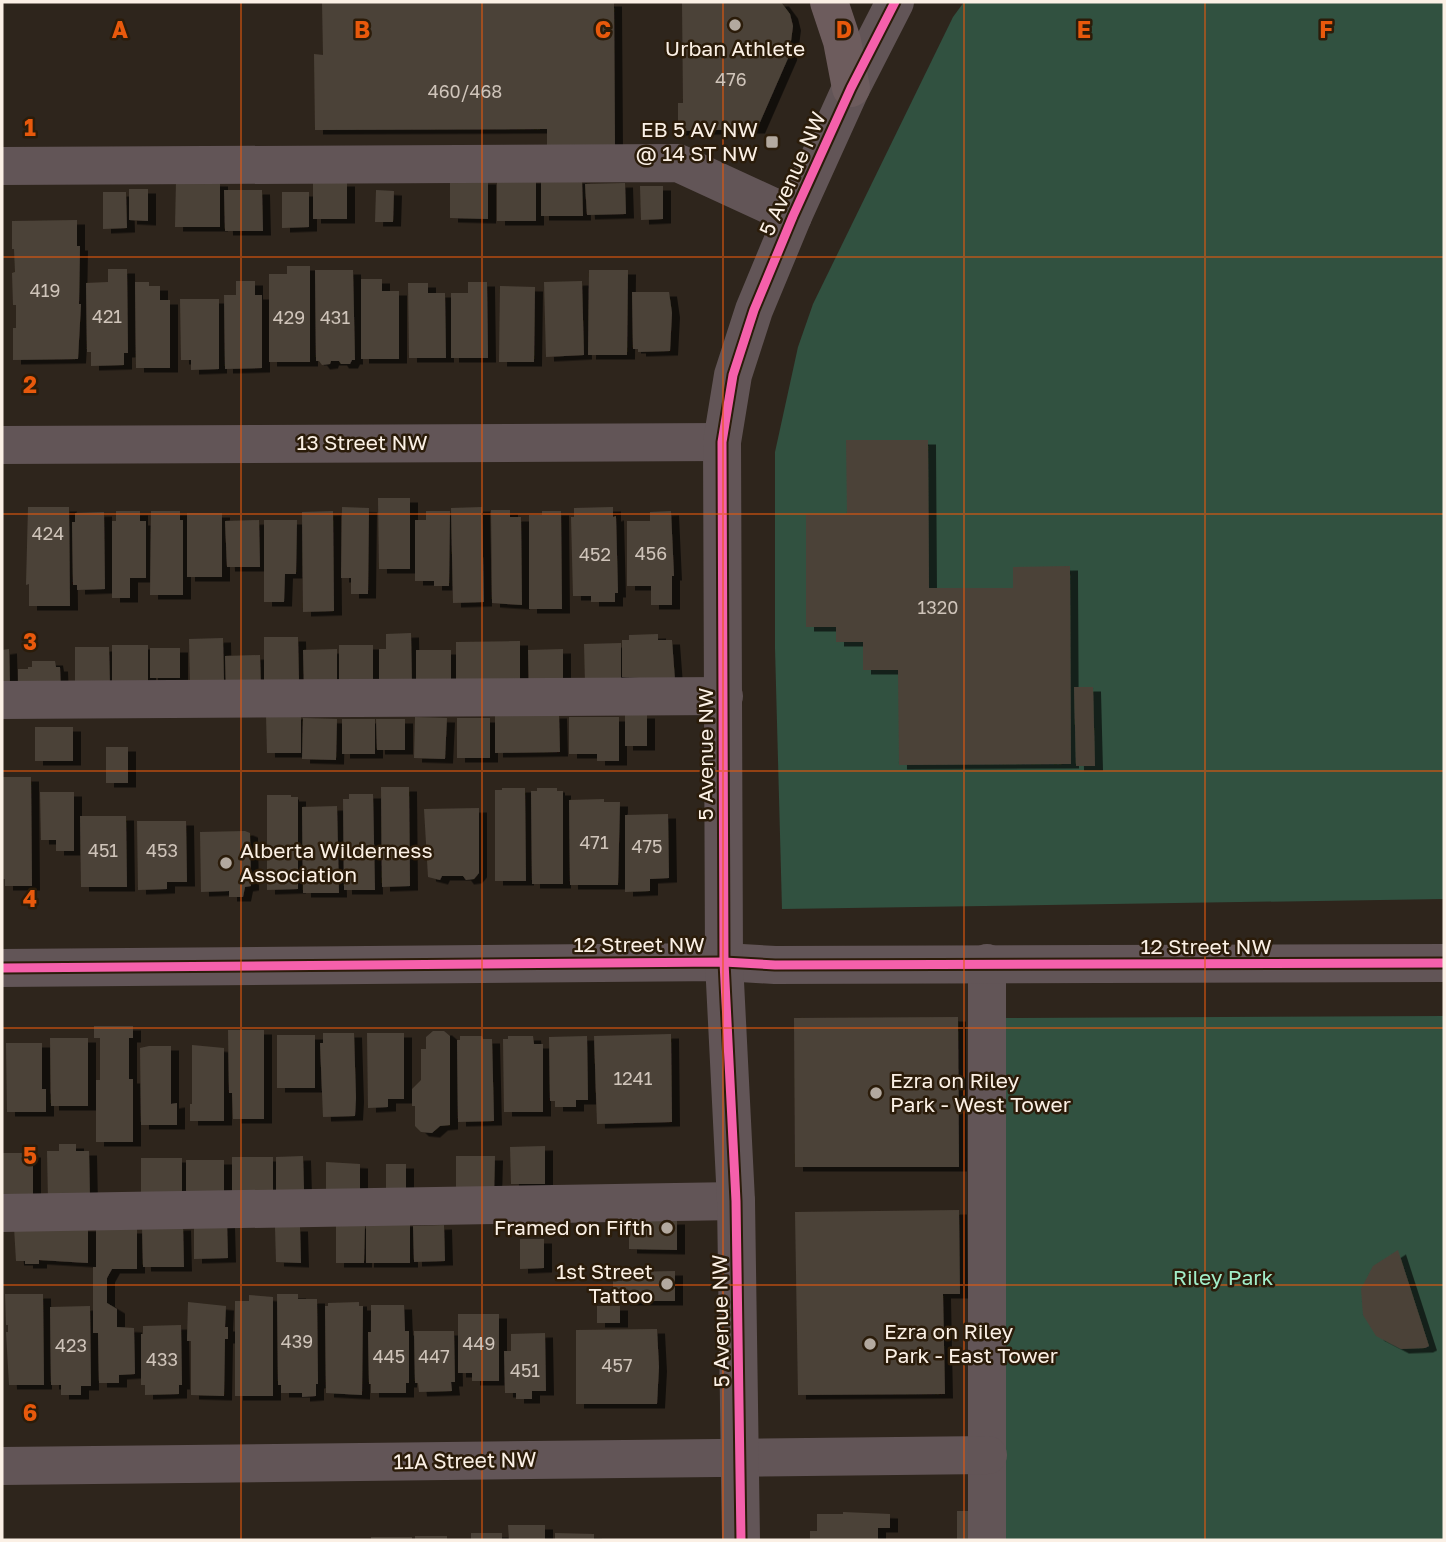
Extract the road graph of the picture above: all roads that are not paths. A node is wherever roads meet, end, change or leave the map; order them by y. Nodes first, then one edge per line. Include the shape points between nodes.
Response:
1 (829, 2) edge
2 (895, 2) edge
3 (850, 88) junction
4 (2, 166) edge
5 (793, 216) junction
6 (722, 442) junction
7 (2, 445) edge
8 (724, 696) junction
9 (2, 700) edge
10 (724, 962) junction
11 (987, 963) junction
12 (1444, 963) edge
13 (2, 968) edge
14 (736, 1201) junction
15 (2, 1213) edge
16 (988, 1455) junction
17 (741, 1458) junction
18 (2, 1466) edge
19 (741, 1540) edge
20 (987, 1540) edge

1 - 3 main road
2 - 3 street, 5 Avenue NW
3 - 5 street, 5 Avenue NW
4 - 5 street via 678,163
5 - 6 street, 5 Avenue NW via 733,375
6 - 7 street, 13 Street NW
6 - 8 street, 5 Avenue NW
8 - 9 street
8 - 10 street, 5 Avenue NW
10 - 11 street, 12 Street NW
10 - 13 street, 12 Street NW
10 - 14 street, 5 Avenue NW
11 - 12 street, 12 Street NW
11 - 16 street
14 - 15 street
14 - 17 street, 5 Avenue NW
16 - 17 street, 11A Street NW
16 - 20 street
17 - 18 street, 11A Street NW
17 - 19 street, 5 Avenue NW

